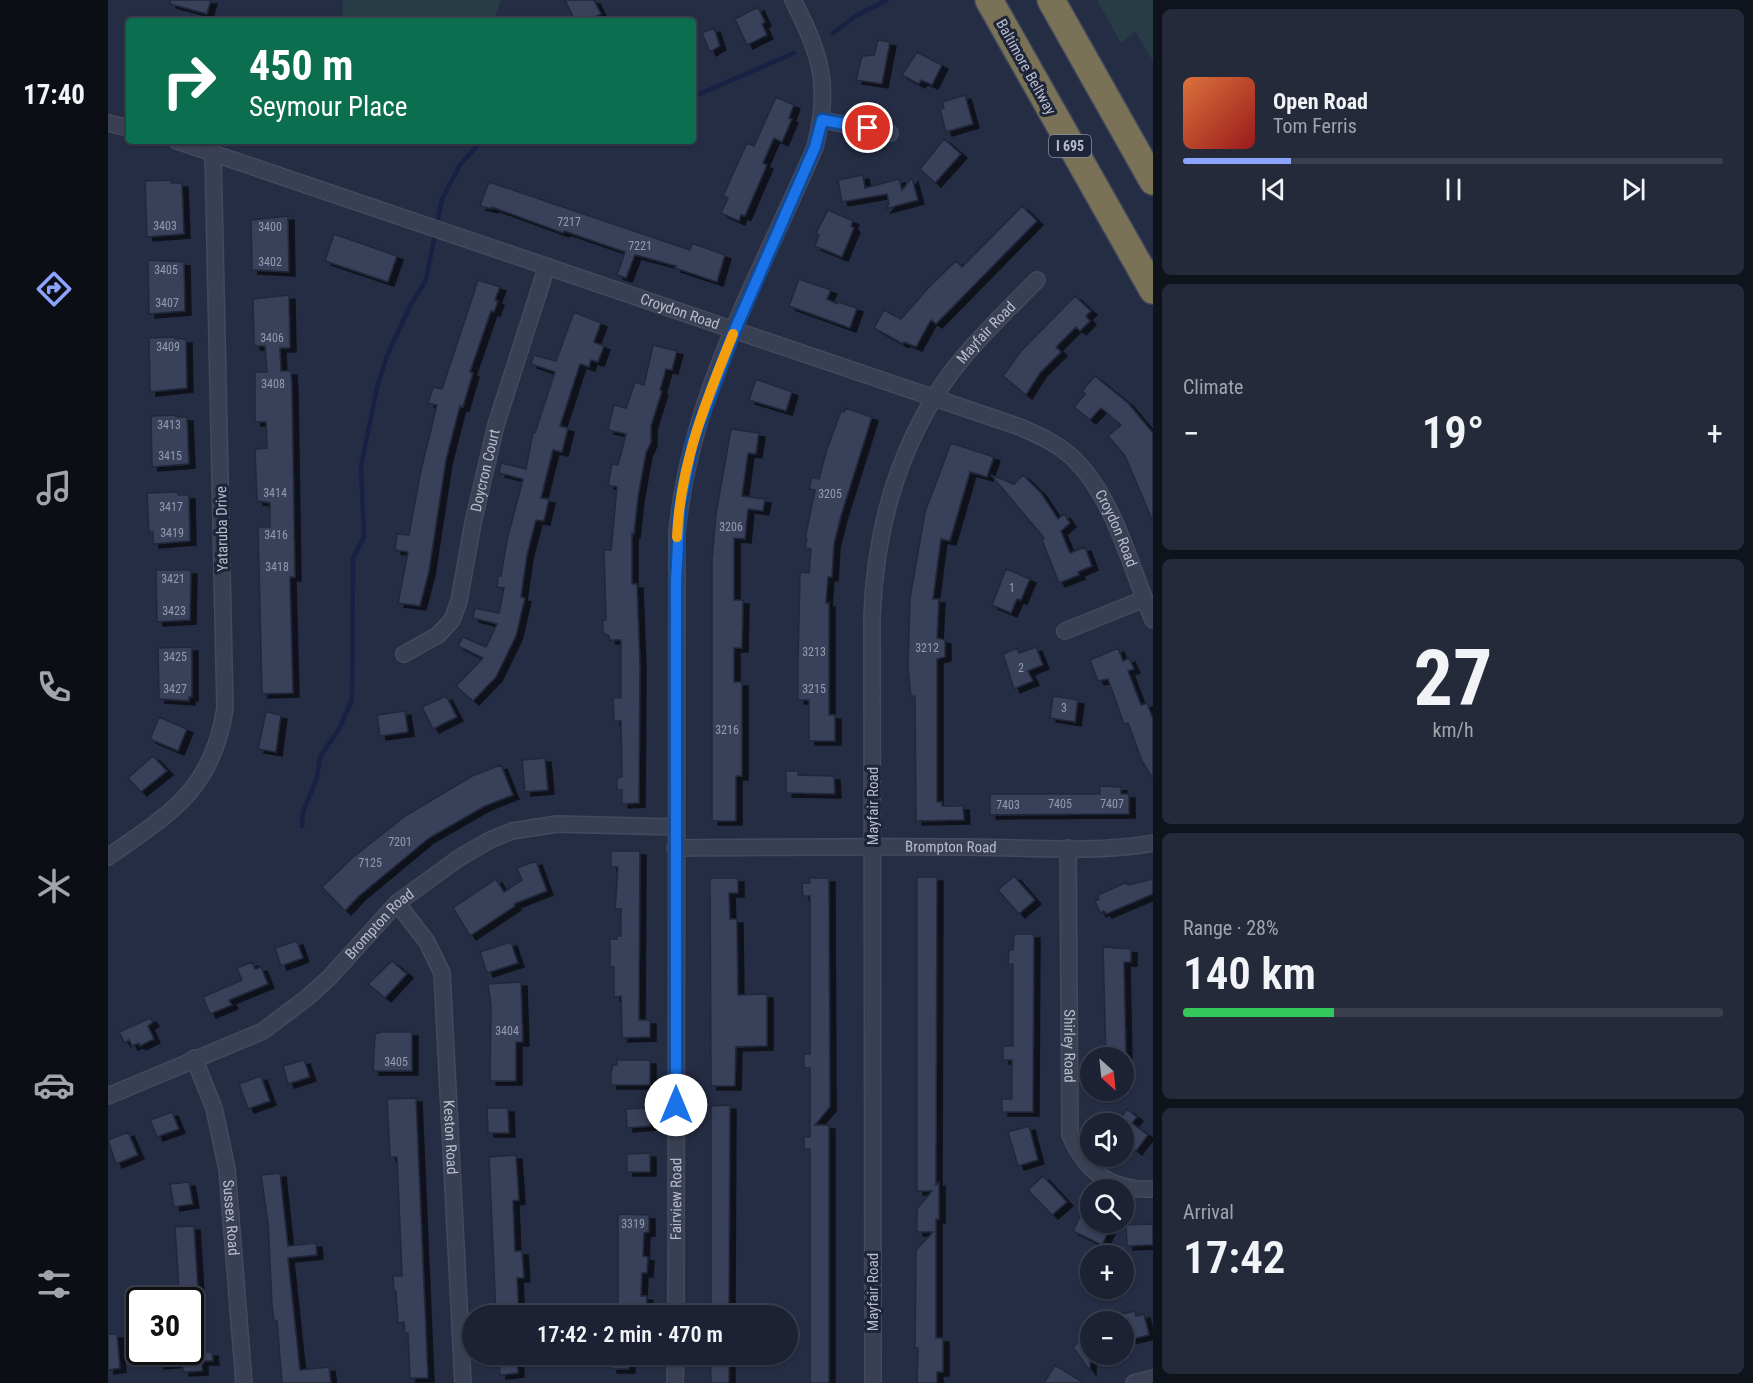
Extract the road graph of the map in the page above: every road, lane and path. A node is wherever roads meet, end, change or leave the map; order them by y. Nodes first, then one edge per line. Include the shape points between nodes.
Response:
1 (793, 0) edge
2 (988, 0) edge
3 (1051, 0) edge
4 (822, 120) junction
5 (108, 123) edge
6 (126, 127) edge
7 (890, 133) dead end
8 (187, 144) edge
9 (213, 152) junction
10 (1153, 181) edge
11 (548, 266) junction
12 (1037, 280) dead end
13 (1153, 290) edge
14 (735, 330) junction
15 (934, 398) junction
16 (1144, 599) junction
17 (1153, 620) edge
18 (1065, 631) dead end
19 (404, 654) dead end
20 (676, 827) junction
21 (1153, 843) edge
22 (873, 846) junction
23 (675, 848) junction
24 (1068, 848) junction
25 (108, 857) edge
26 (397, 903) junction
27 (194, 1059) junction
28 (108, 1096) edge
29 (1153, 1189) edge
30 (676, 1305) edge
31 (676, 1365) edge
32 (1153, 1378) edge
33 (244, 1383) edge
34 (463, 1383) edge
35 (675, 1383) edge
36 (873, 1383) edge
37 (1134, 1383) edge

1 - 4 street, Fairview Road via 822,76
2 - 13 highway, Baltimore Beltway / I 695
3 - 10 highway
4 - 7 street
4 - 14 street, Fairview Road via 815,147
5 - 6 street
8 - 9 street, Croydon Road
9 - 11 street, Croydon Road
9 - 25 street, Yataruba Drive via 223,717 214,755 186,798
11 - 14 street, Croydon Road
11 - 19 street, Doycron Court via 496,425 452,620 438,635
12 - 15 street, Mayfair Road via 970,350
14 - 15 street, Croydon Road
14 - 20 street, Fairview Road via 693,441 680,506 676,581
15 - 16 street, Croydon Road via 1020,427 1051,441 1074,459 1106,503
15 - 22 street, Mayfair Road via 892,489 873,579
16 - 17 street, Croydon Road
16 - 18 street
20 - 23 street, Fairview Road
20 - 26 street, Brompton Road via 557,824 512,831 459,858
21 - 24 street, Brompton Road
22 - 23 street, Brompton Road
22 - 24 street, Brompton Road
22 - 36 street, Mayfair Road
23 - 30 street, Fairview Road
24 - 29 street, Shirley Road via 1070,1135 1085,1164 1097,1175 1127,1188
26 - 27 street, Brompton Road via 329,978 286,1015 262,1031
26 - 34 street, Keston Road via 427,942 442,973
27 - 28 street, Brompton Road
27 - 33 street, Sussex Road via 214,1108 227,1169
31 - 35 street
32 - 37 street

